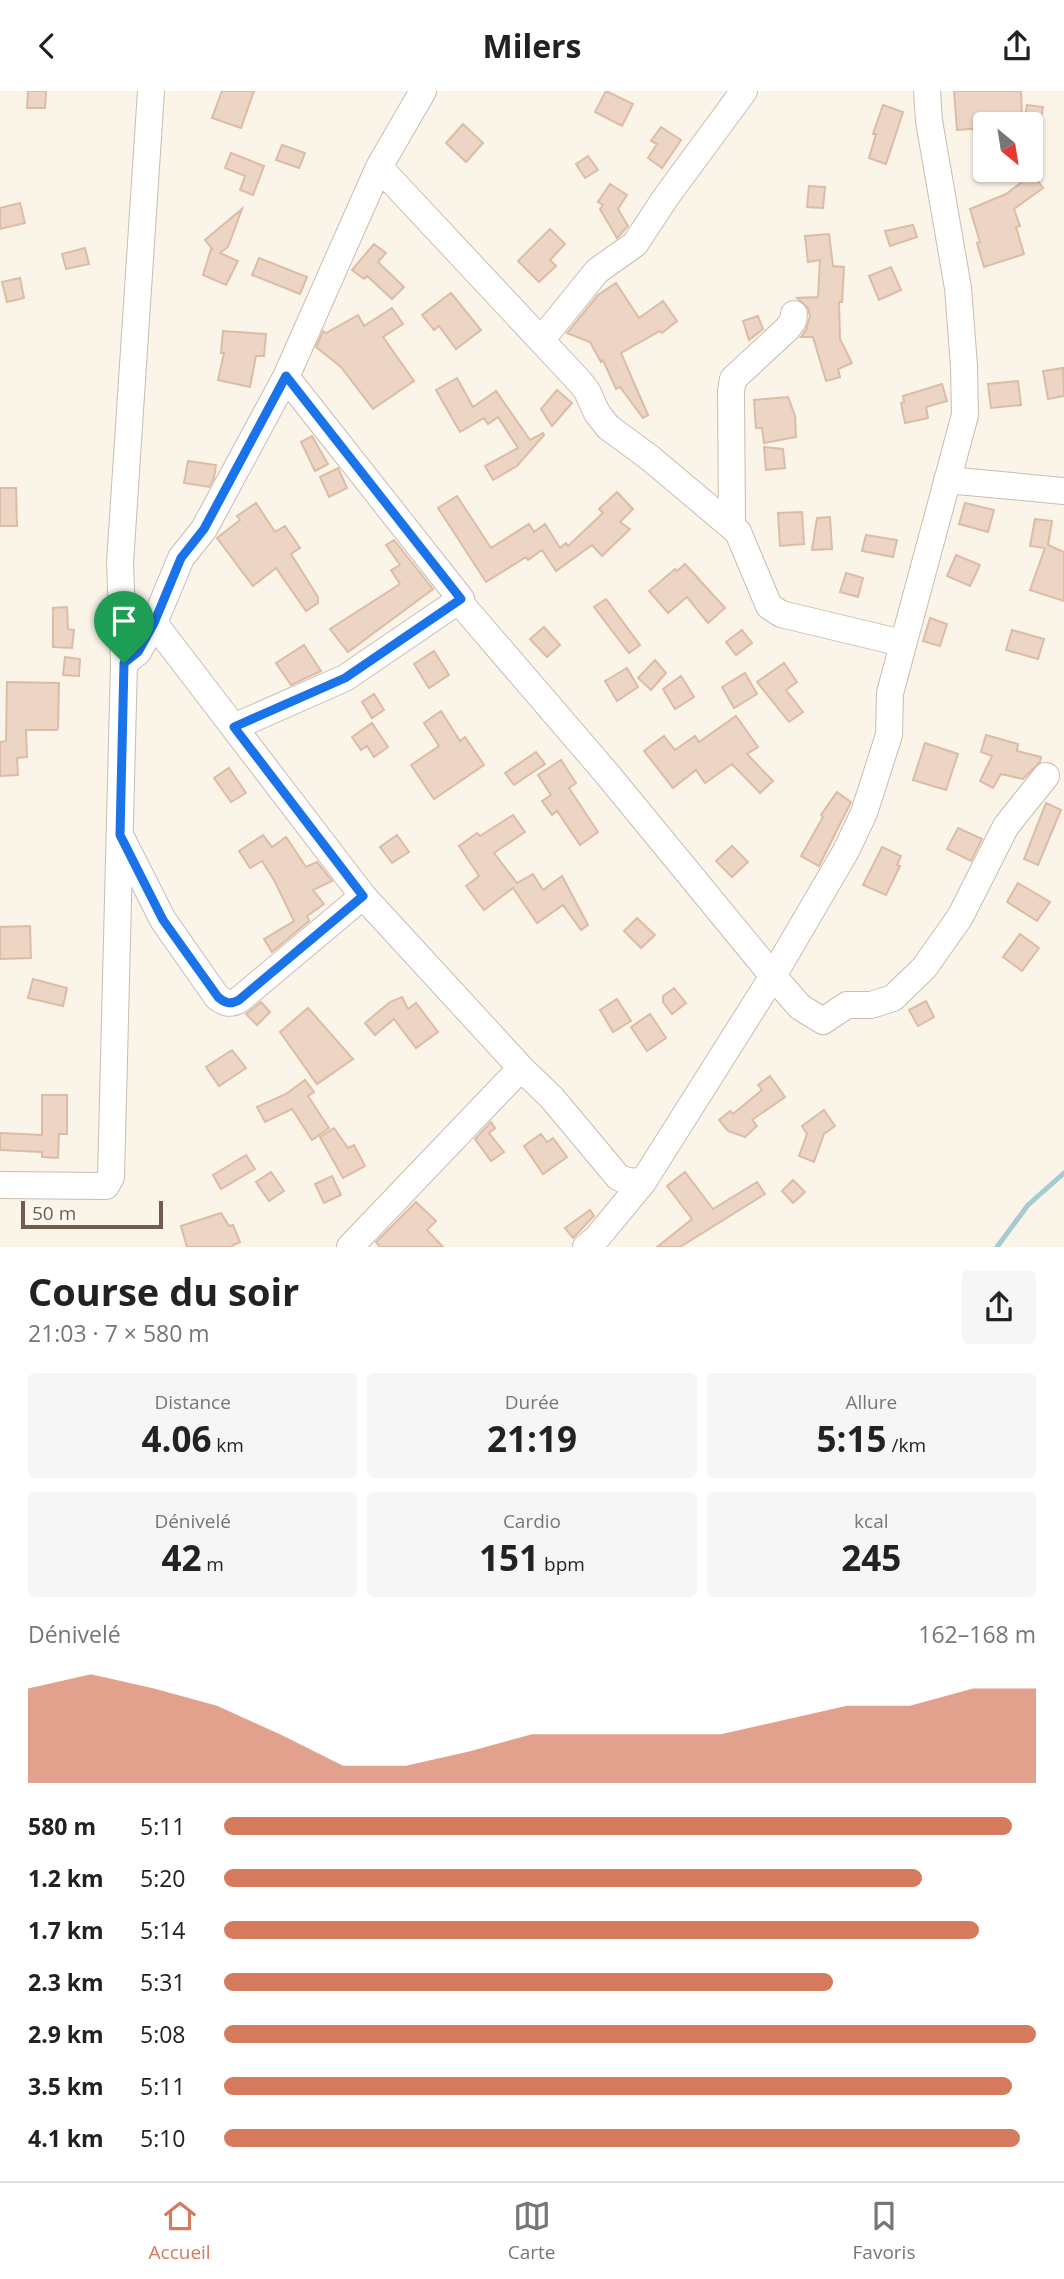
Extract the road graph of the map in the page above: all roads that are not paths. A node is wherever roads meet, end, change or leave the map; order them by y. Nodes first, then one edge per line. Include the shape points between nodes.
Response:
1 (151, 91) edge
2 (424, 91) edge
3 (744, 91) edge
4 (926, 91) edge
5 (379, 167) junction
6 (794, 314) dead end
7 (542, 339) junction
8 (286, 376) junction
9 (947, 479) junction
10 (1064, 491) edge
11 (732, 525) junction
12 (461, 599) junction
13 (154, 623) junction
14 (902, 643) junction
15 (124, 663) junction
16 (234, 727) junction
17 (1046, 776) dead end
18 (120, 835) junction
19 (363, 896) junction
20 (774, 976) junction
21 (521, 1068) junction
22 (643, 1182) junction
23 (0, 1185) edge
24 (350, 1247) edge
25 (586, 1247) edge

1 - 15 street via 120,563
2 - 5 street
3 - 7 street via 635,244 597,271
4 - 9 street via 958,288 964,366 965,415
5 - 7 street
5 - 8 street
6 - 11 street via 787,329 733,379
7 - 11 street via 587,391 608,427
8 - 12 street
8 - 13 street via 204,529 181,558
9 - 10 street
9 - 14 street
11 - 14 street via 775,611
12 - 16 street via 345,678
12 - 20 street via 461,605
13 - 15 street via 138,652
13 - 16 street
14 - 20 street via 890,693 890,735 864,813
15 - 18 street
16 - 19 street
17 - 20 street via 1006,826 948,936 893,998 848,1006 823,1021 800,1007
18 - 19 street via 163,920 225,1003 239,1000
18 - 23 street via 110,1182 106,1186
19 - 21 street
20 - 22 street
21 - 22 street via 618,1177
21 - 24 street
22 - 25 street

